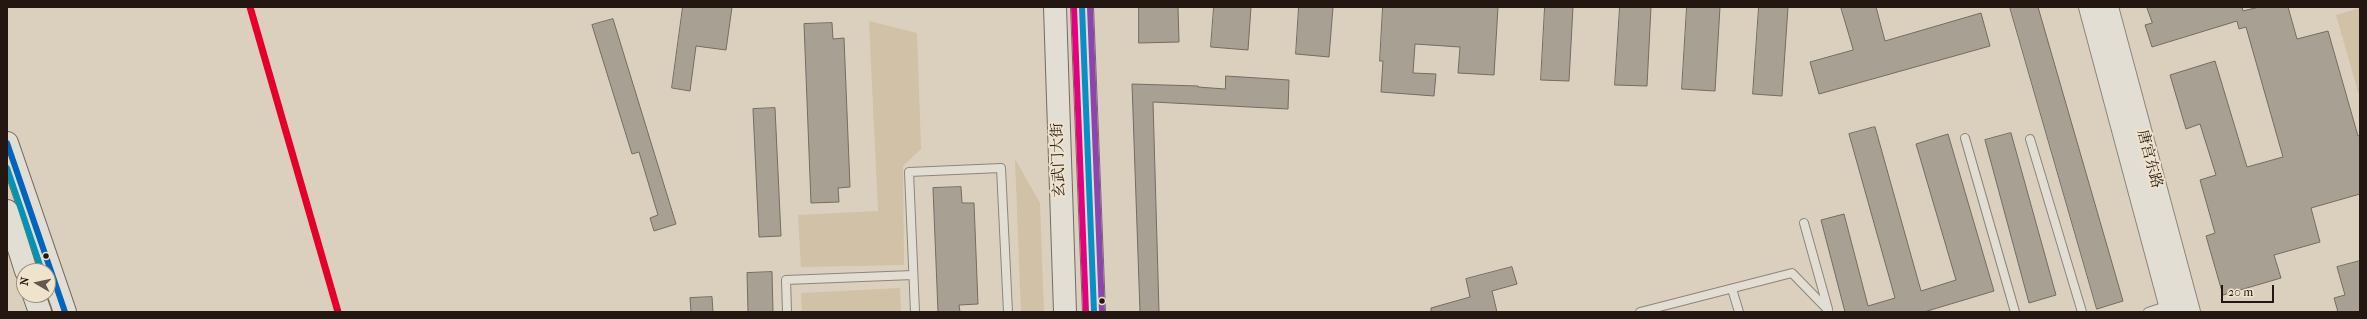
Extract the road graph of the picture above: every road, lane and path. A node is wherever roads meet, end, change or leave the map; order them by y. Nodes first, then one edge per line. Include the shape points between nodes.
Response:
1 (1055, 7) edge
2 (1082, 7) edge
3 (2089, 7) edge
4 (2108, 7) edge
5 (1965, 138) dead end
6 (2030, 139) dead end
7 (7, 143) edge
8 (7, 211) edge
9 (1804, 223) dead end
10 (23, 263) edge
11 (913, 275) junction
12 (1732, 289) junction
13 (2170, 308) edge
14 (1828, 311) edge
15 (65, 312) edge
16 (787, 312) edge
17 (915, 312) edge
18 (1008, 312) edge
19 (1065, 312) edge
20 (1094, 312) edge
21 (1640, 312) edge
22 (1739, 312) edge
23 (2015, 312) edge
24 (2082, 312) edge
25 (2148, 312) edge
26 (2190, 312) edge

1 - 19 main road, 玄武门大街
2 - 20 main road, 玄武门大街
3 - 13 street, 唐宫东路
4 - 26 street, 唐宫东路
5 - 23 lane
6 - 24 lane
7 - 15 main road
8 - 10 main road
9 - 14 lane
11 - 16 lane via 786,280
11 - 17 lane
11 - 18 lane via 909,172 1001,168
12 - 14 lane via 1792,273
12 - 21 lane
12 - 22 lane
13 - 25 lane

